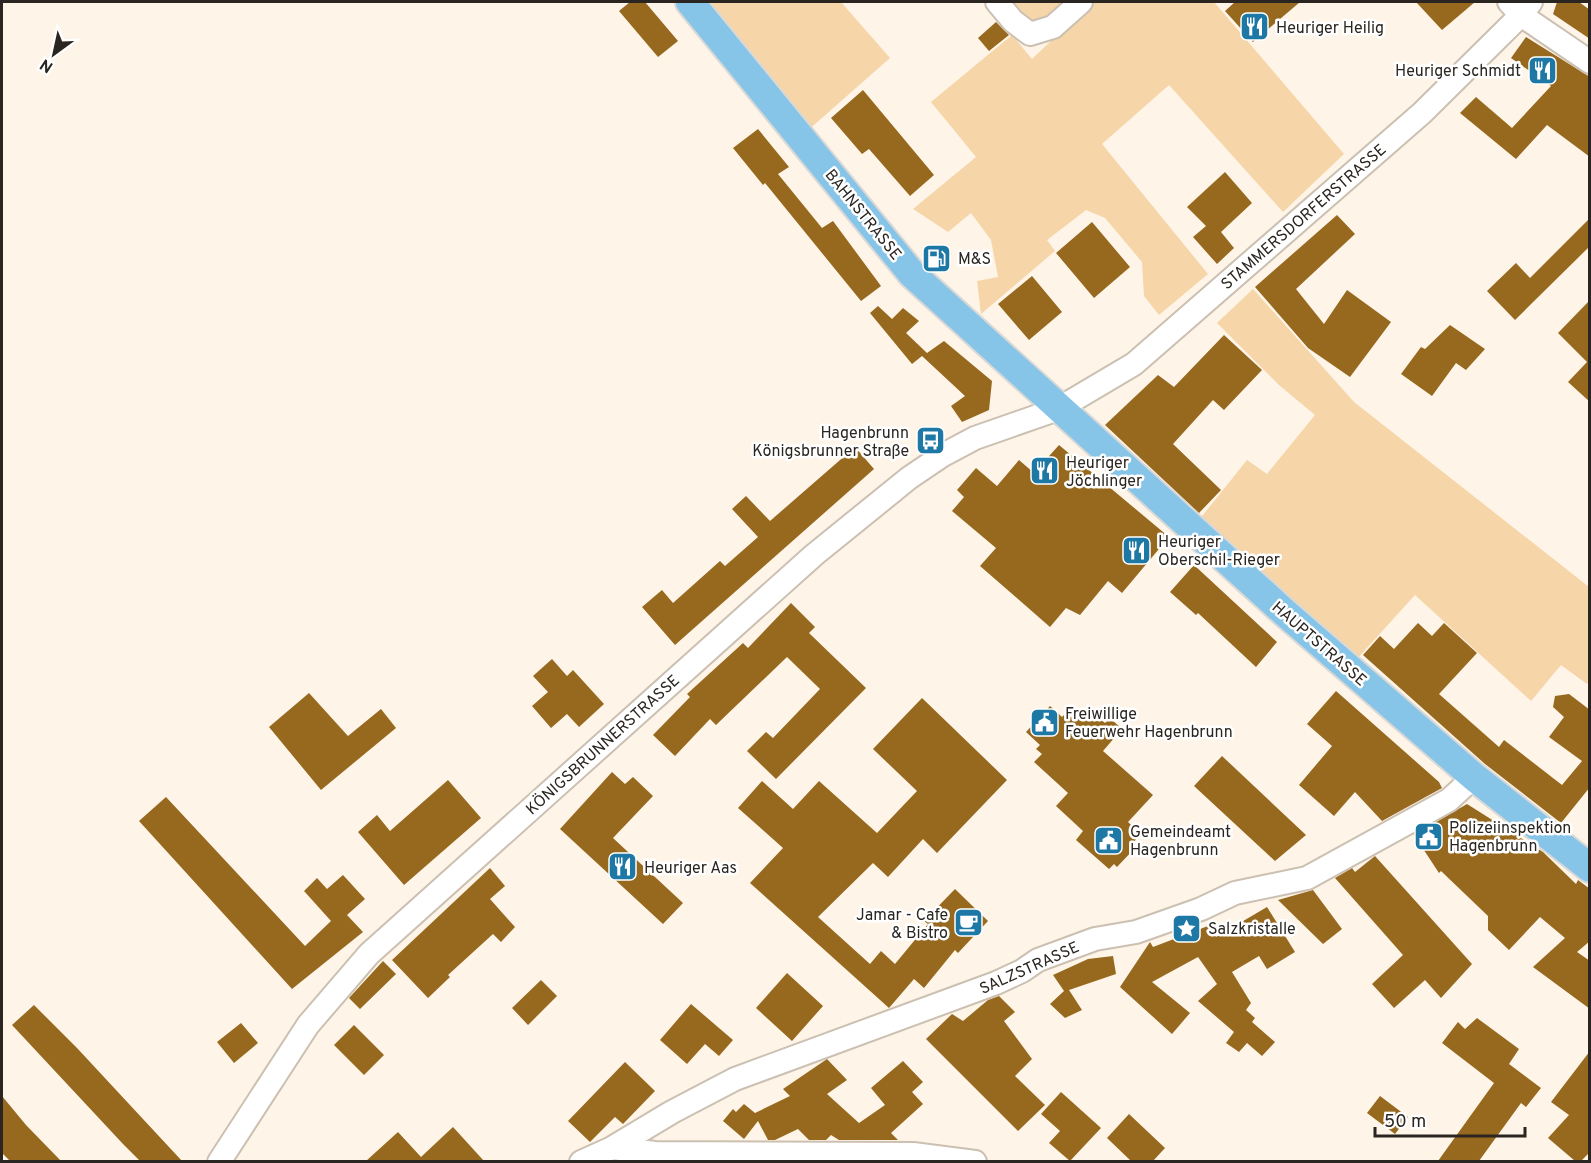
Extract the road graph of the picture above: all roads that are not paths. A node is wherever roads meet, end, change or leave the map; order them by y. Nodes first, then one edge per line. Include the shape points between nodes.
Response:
1 (690, 2) edge
2 (997, 2) edge
3 (1081, 2) edge
4 (1520, 6) edge
5 (1590, 62) edge
6 (1058, 409) junction
7 (1474, 777) junction
8 (1590, 868) edge
9 (612, 1148) junction
10 (219, 1161) edge
11 (580, 1161) edge
12 (975, 1161) edge

1 - 6 main road, BAHNSTRASSE via 912,273
2 - 3 street via 1030,34 1053,27
4 - 5 street
4 - 6 street, STAMMERSDORFERSTRASSE via 1422,113 1134,364
6 - 7 main road, HAUPTSTRASSE
6 - 10 street, KÖNIGSBRUNNERSTRASSE via 975,438 909,478 814,555 618,730 369,954 308,1025
7 - 8 main road, HAUPTSTRASSE
7 - 9 street, SALZSTRASSE via 1449,800 1307,878 1235,893 1136,932 1095,939 1038,960 996,983 735,1079
9 - 11 street, SALZSTRASSE
9 - 12 street via 655,1153 913,1154

